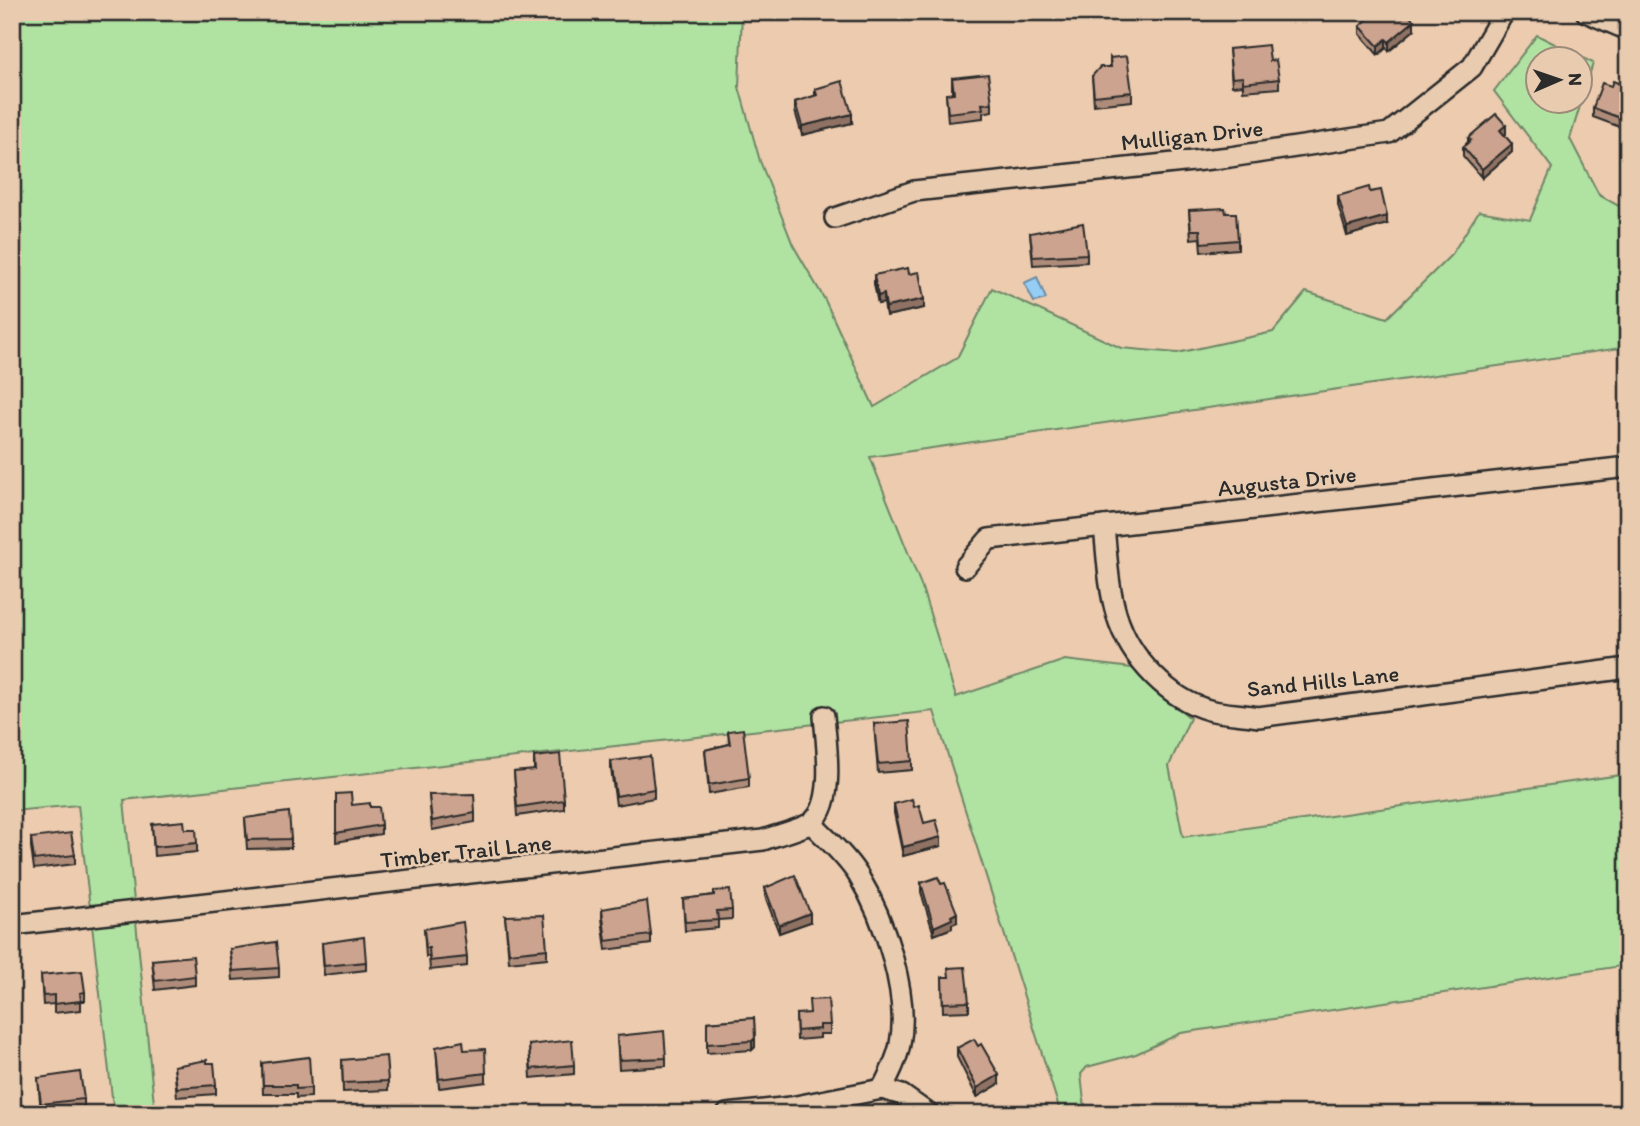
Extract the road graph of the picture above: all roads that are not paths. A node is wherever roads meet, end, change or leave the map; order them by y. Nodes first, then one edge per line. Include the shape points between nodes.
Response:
1 (1504, 12) edge
2 (1586, 12) edge
3 (1628, 30) edge
4 (835, 218) dead end
5 (1628, 467) edge
6 (1104, 526) junction
7 (965, 568) dead end
8 (1628, 668) edge
9 (824, 716) dead end
10 (811, 823) junction
11 (12, 925) edge
12 (882, 1089) junction
13 (727, 1114) edge
14 (929, 1114) edge

1 - 4 street, Mulligan Drive via 1472,67 1389,133 1230,157 914,191
2 - 3 street
5 - 6 street, Augusta Drive
6 - 7 street, Augusta Drive via 989,539
6 - 8 street, Sand Hills Lane via 1111,594 1121,632 1141,663 1171,693 1208,710 1258,717
9 - 10 street via 830,774 821,809
10 - 11 street, Timber Trail Lane via 763,840 700,849
10 - 12 street via 857,873 878,912 889,948 900,991 901,1043
12 - 13 street
12 - 14 street via 902,1095

